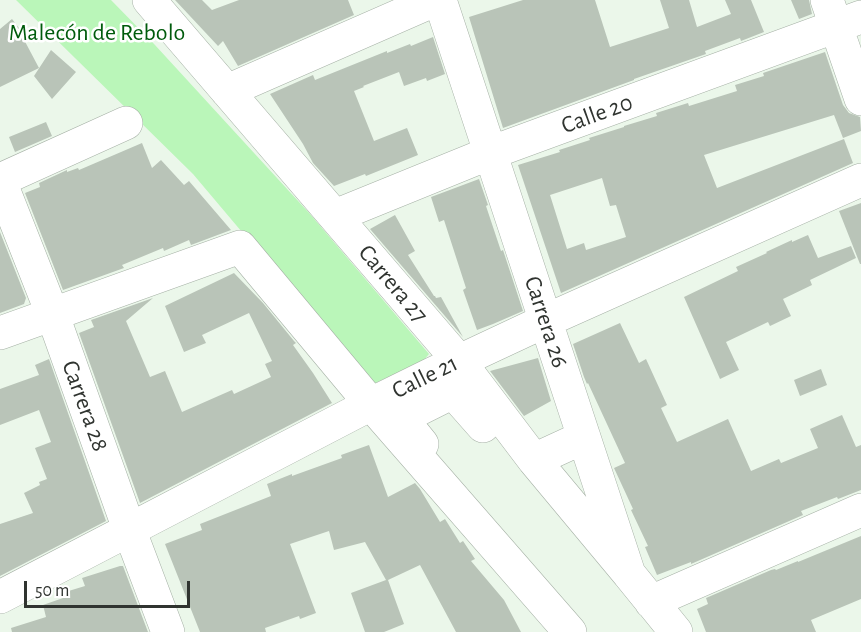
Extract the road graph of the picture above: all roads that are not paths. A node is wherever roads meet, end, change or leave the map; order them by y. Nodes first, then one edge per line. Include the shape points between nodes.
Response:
1 (149, 0) edge
2 (435, 0) edge
3 (440, 0) edge
4 (841, 14) edge
5 (227, 91) junction
6 (861, 99) edge
7 (126, 123) dead end
8 (490, 153) junction
9 (861, 180) edge
10 (0, 181) edge
11 (335, 216) junction
12 (52, 313) junction
13 (545, 321) junction
14 (0, 333) edge
15 (446, 367) junction
16 (377, 401) junction
17 (584, 437) junction
18 (534, 460) junction
19 (861, 510) edge
20 (129, 529) junction
21 (629, 574) junction
22 (0, 597) edge
23 (656, 617) edge
24 (168, 632) edge
25 (570, 632) edge
26 (583, 632) edge
27 (676, 632) edge

1 - 5 street, Carrera 27
2 - 5 street
3 - 8 street, Carrera 26
4 - 6 street
4 - 8 street, Calle 20
5 - 11 street, Carrera 27
7 - 10 street
8 - 11 street, Calle 20
8 - 13 street, Carrera 26
9 - 13 street, Calle 21
10 - 12 street, Carrera 28
11 - 15 street, Carrera 27
12 - 14 street
12 - 16 street via 240,247
12 - 20 street, Carrera 28
13 - 15 street, Calle 21
13 - 17 street, Carrera 26
15 - 16 street, Calle 21
15 - 18 street, Carrera 27
16 - 20 street, Calle 21
16 - 25 street
17 - 18 street
17 - 21 street, Carrera 26
18 - 21 street, Carrera 27
19 - 23 street
20 - 22 street, Calle 21
20 - 24 street, Carrera 28
21 - 23 street, Carrera 26
23 - 26 street via 453,392 401,418 469,504
23 - 27 street, Carrera 26

